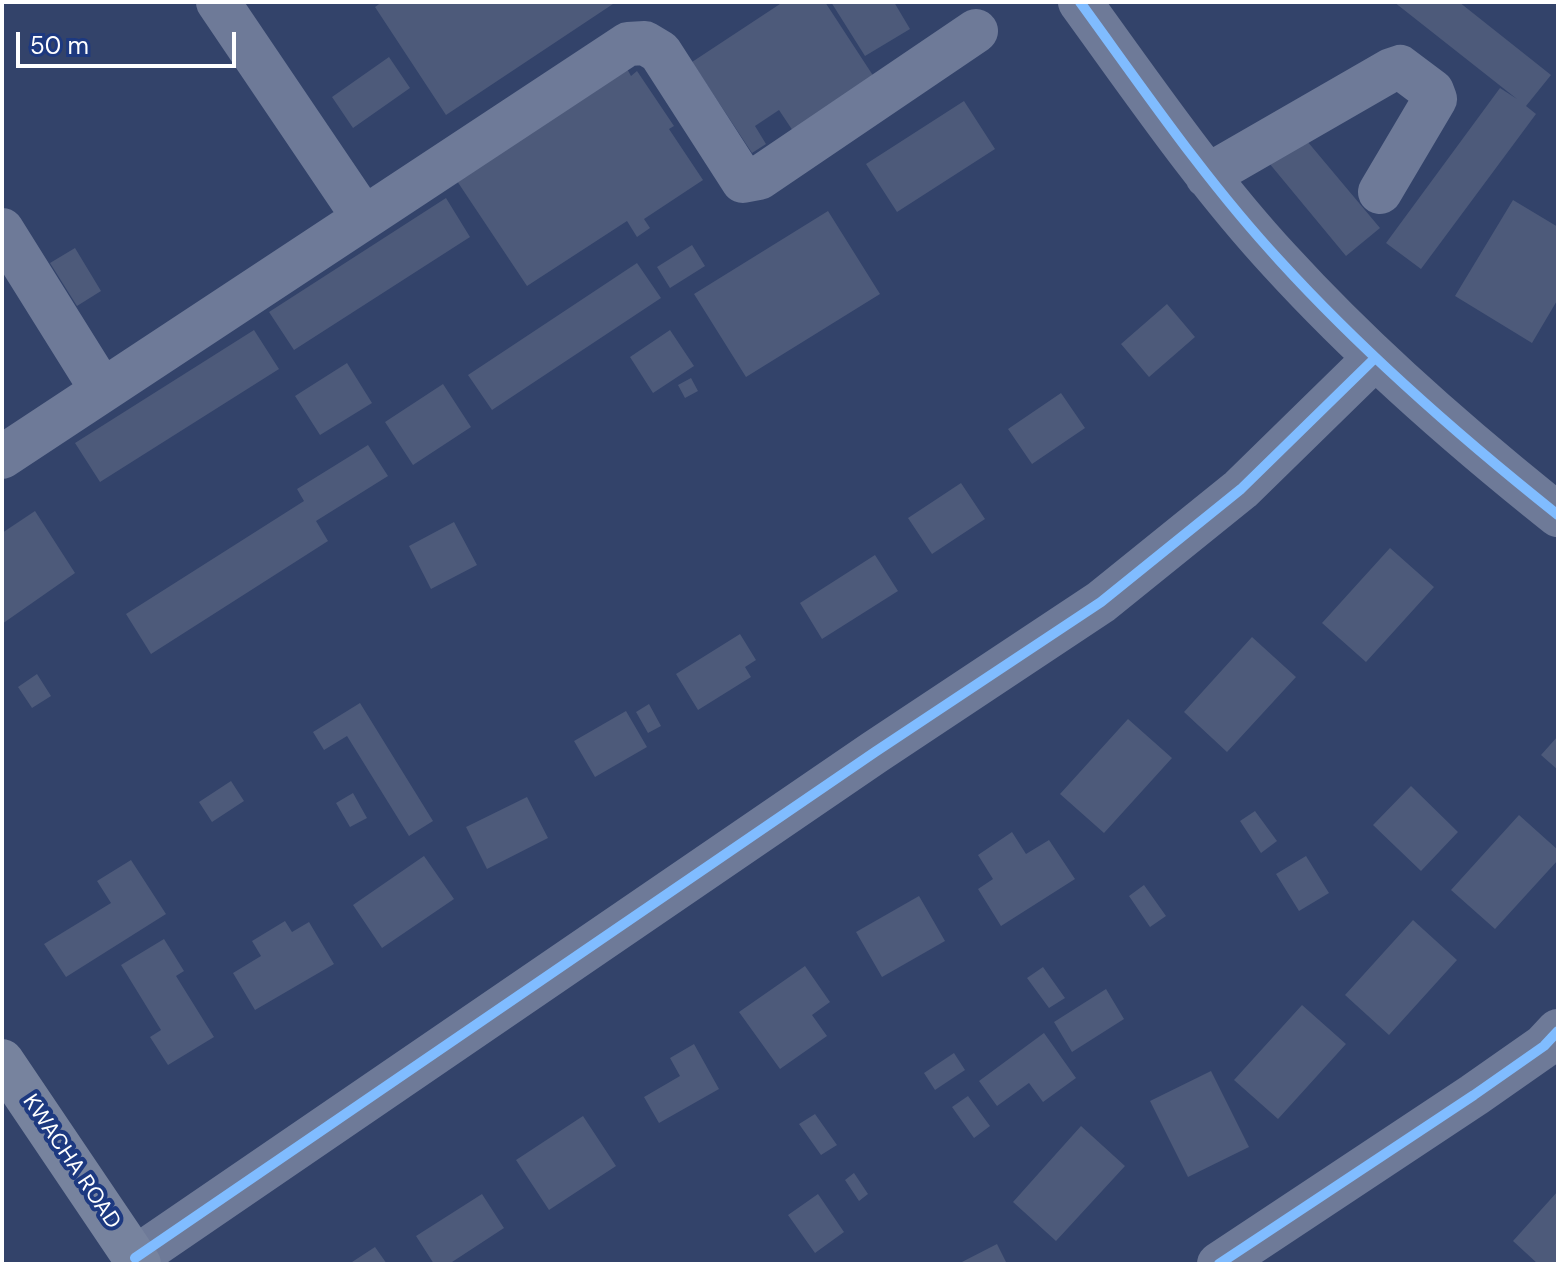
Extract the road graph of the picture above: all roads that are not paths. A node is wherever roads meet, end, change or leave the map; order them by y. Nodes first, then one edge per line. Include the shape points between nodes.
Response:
1 (218, 2) edge
2 (1080, 2) edge
3 (976, 31) dead end
4 (1207, 176) junction
5 (1380, 192) dead end
6 (364, 218) junction
7 (2, 230) edge
8 (1374, 359) junction
9 (102, 390) junction
10 (2, 457) edge
11 (1558, 515) edge
12 (1558, 1031) edge
13 (2, 1061) edge
14 (137, 1261) edge
15 (1219, 1264) edge

1 - 6 street
2 - 4 street
3 - 6 street via 759,178 743,181 660,52 645,43 628,44
4 - 5 street via 1400,67 1435,99
4 - 8 street
6 - 9 street
7 - 9 street
8 - 11 street
8 - 14 street via 1241,489 1101,602
9 - 10 street
12 - 15 street via 1474,1095
13 - 14 main road, KWACHA ROAD

